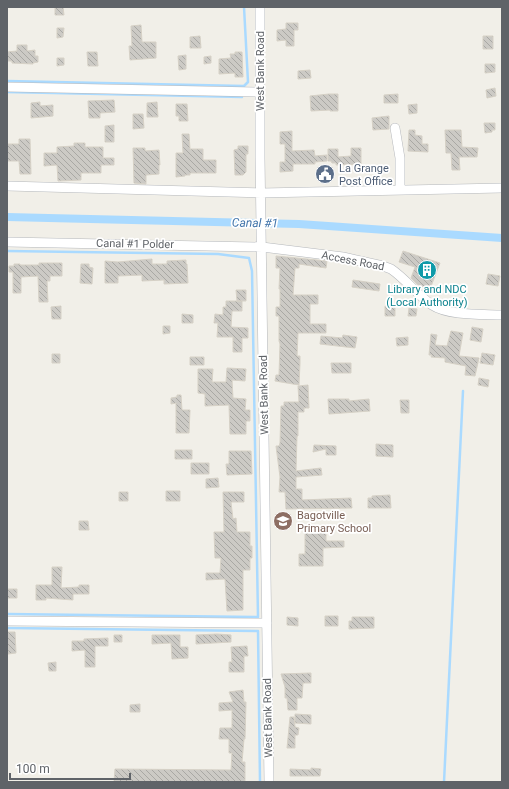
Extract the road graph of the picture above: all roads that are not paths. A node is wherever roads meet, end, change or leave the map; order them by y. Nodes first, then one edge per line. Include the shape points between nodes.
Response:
1 (260, 7) edge
2 (7, 87) edge
3 (260, 92) junction
4 (395, 128) dead end
5 (7, 186) edge
6 (502, 188) edge
7 (400, 190) junction
8 (261, 198) junction
9 (7, 242) edge
10 (262, 247) junction
11 (502, 315) edge
12 (7, 621) edge
13 (267, 623) junction
14 (269, 782) edge

1 - 3 street, West Bank Road
2 - 3 street
3 - 8 street, West Bank Road
4 - 7 street via 400,158
5 - 8 street
6 - 7 street
7 - 8 street
8 - 10 street, West Bank Road
9 - 10 street, Canal #1 Polder
10 - 11 street, Access Road via 343,257 383,266 397,273 439,309
10 - 13 street, West Bank Road
12 - 13 street
13 - 14 street, West Bank Road

